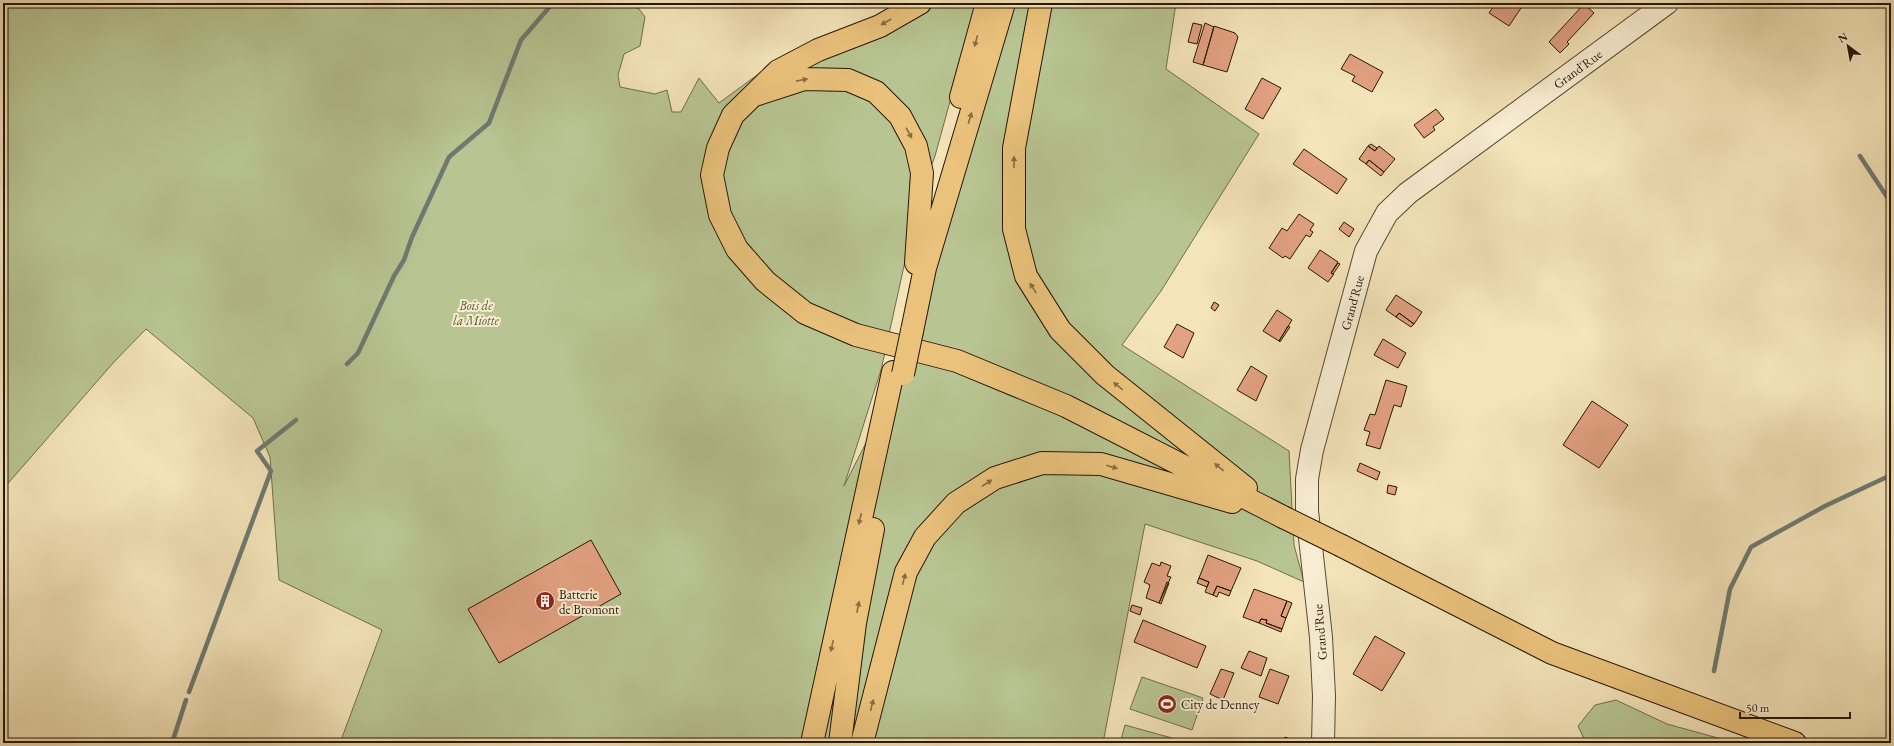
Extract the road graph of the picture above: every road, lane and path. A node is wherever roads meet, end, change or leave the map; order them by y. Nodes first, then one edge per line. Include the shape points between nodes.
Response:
1 (920, 3) edge
2 (987, 3) edge
3 (1004, 3) edge
4 (1041, 3) edge
5 (1667, 3) edge
6 (752, 96) junction
7 (916, 263) junction
8 (907, 330) junction
9 (898, 373) junction
10 (1283, 517) junction
11 (812, 743) edge
12 (840, 743) edge
13 (862, 743) edge
14 (1323, 743) edge
15 (1795, 743) edge

1 -> 6 main road via 880,26 818,50 778,71
2 -> 7 main road
8 -> 3 main road
10 -> 4 main road via 1105,375 1060,330 1026,276 1014,229 1014,148
5 - 14 street, Grand'Rue via 1408,193 1387,213 1366,251 1312,450 1307,479 1308,518 1322,650
6 -> 7 main road via 804,79 848,80 876,92 900,116 916,146 922,173
6 - 10 main road via 734,115 718,148 712,175 720,214 738,250 765,281 813,316 856,335 957,362 1066,406
7 - 8 main road
8 - 9 main road, bridge
9 -> 11 main road
12 -> 9 main road via 855,623
13 -> 10 main road via 906,572 925,537 956,503 995,478 1042,463 1101,464
10 - 15 main road, bridge via 1552,653

